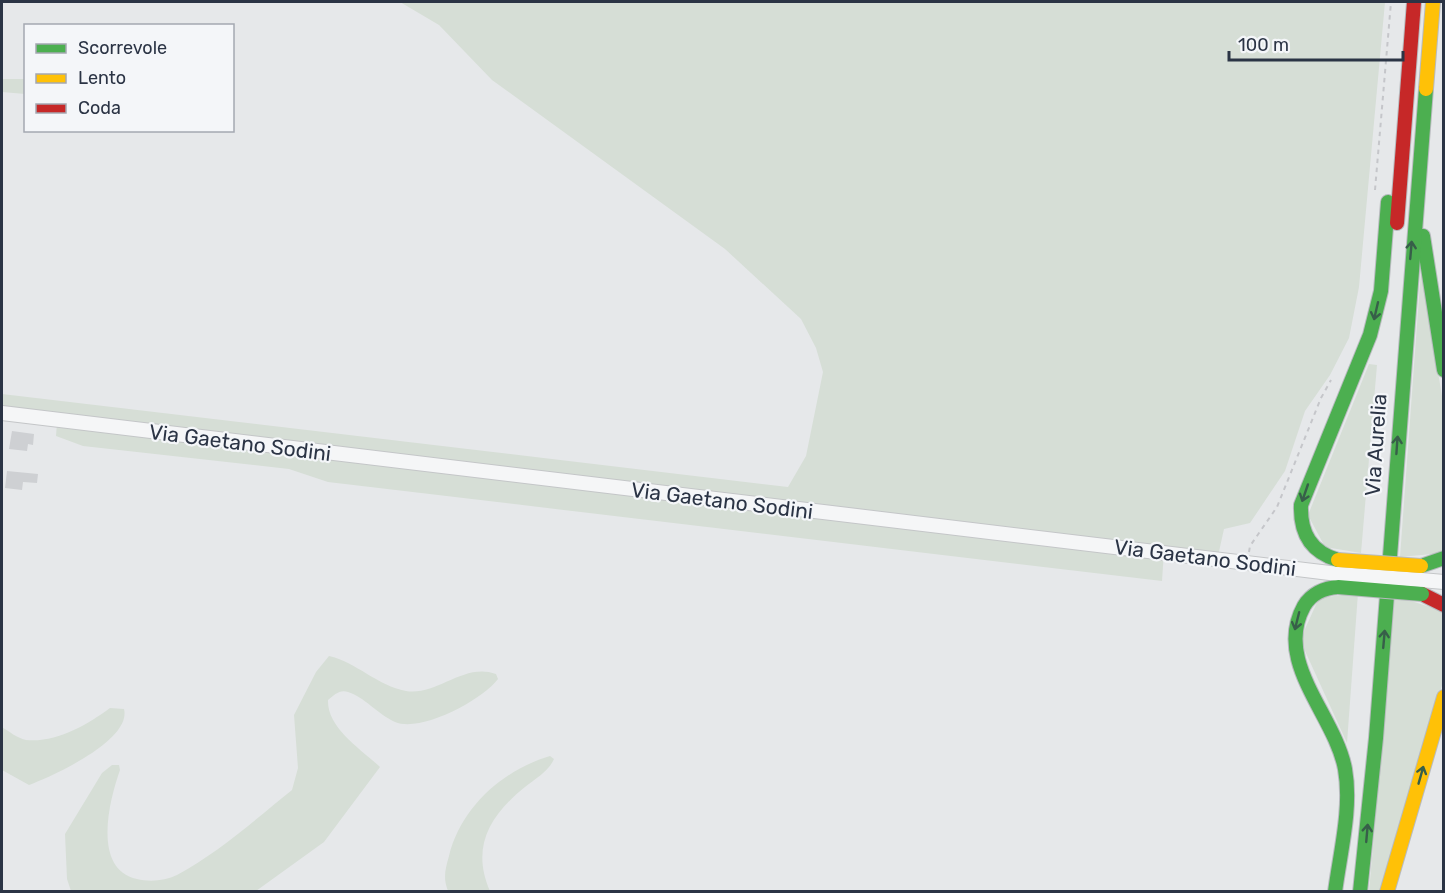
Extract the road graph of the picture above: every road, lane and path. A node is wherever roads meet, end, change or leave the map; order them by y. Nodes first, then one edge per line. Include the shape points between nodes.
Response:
1 (1391, 2) edge
2 (1414, 2) edge
3 (1433, 2) edge
4 (1438, 2) edge
5 (1410, 46) junction
6 (1375, 195) dead end
7 (1392, 305) dead end
8 (1443, 370) edge
9 (1334, 377) dead end
10 (2, 413) edge
11 (1374, 553) dead end
12 (1443, 558) edge
13 (1247, 563) junction
14 (1338, 573) junction
15 (1443, 582) edge
16 (1421, 587) junction
17 (1371, 600) dead end
18 (1443, 605) edge
19 (1443, 698) edge
20 (1358, 760) dead end
21 (1335, 891) edge
22 (1344, 891) edge
23 (1360, 891) edge
24 (1387, 891) edge

1 - 6 path
2 - 5 highway
23 -> 3 highway, Via Aurelia via 1383,648
4 - 8 highway via 1423,234
5 - 7 highway
5 -> 14 highway via 1398,82 1381,291 1370,335 1301,505 1301,526 1308,541
9 - 13 path via 1321,398 1277,507 1250,546
10 - 13 street, Via Gaetano Sodini
11 - 17 highway
12 - 14 highway, bridge via 1421,566
13 - 14 street, Via Gaetano Sodini
14 - 16 highway, bridge
14 -> 21 highway via 1310,597 1298,614 1295,629 1302,672 1335,736 1345,770
15 - 16 street
16 - 18 highway
24 -> 19 highway
20 - 22 highway

